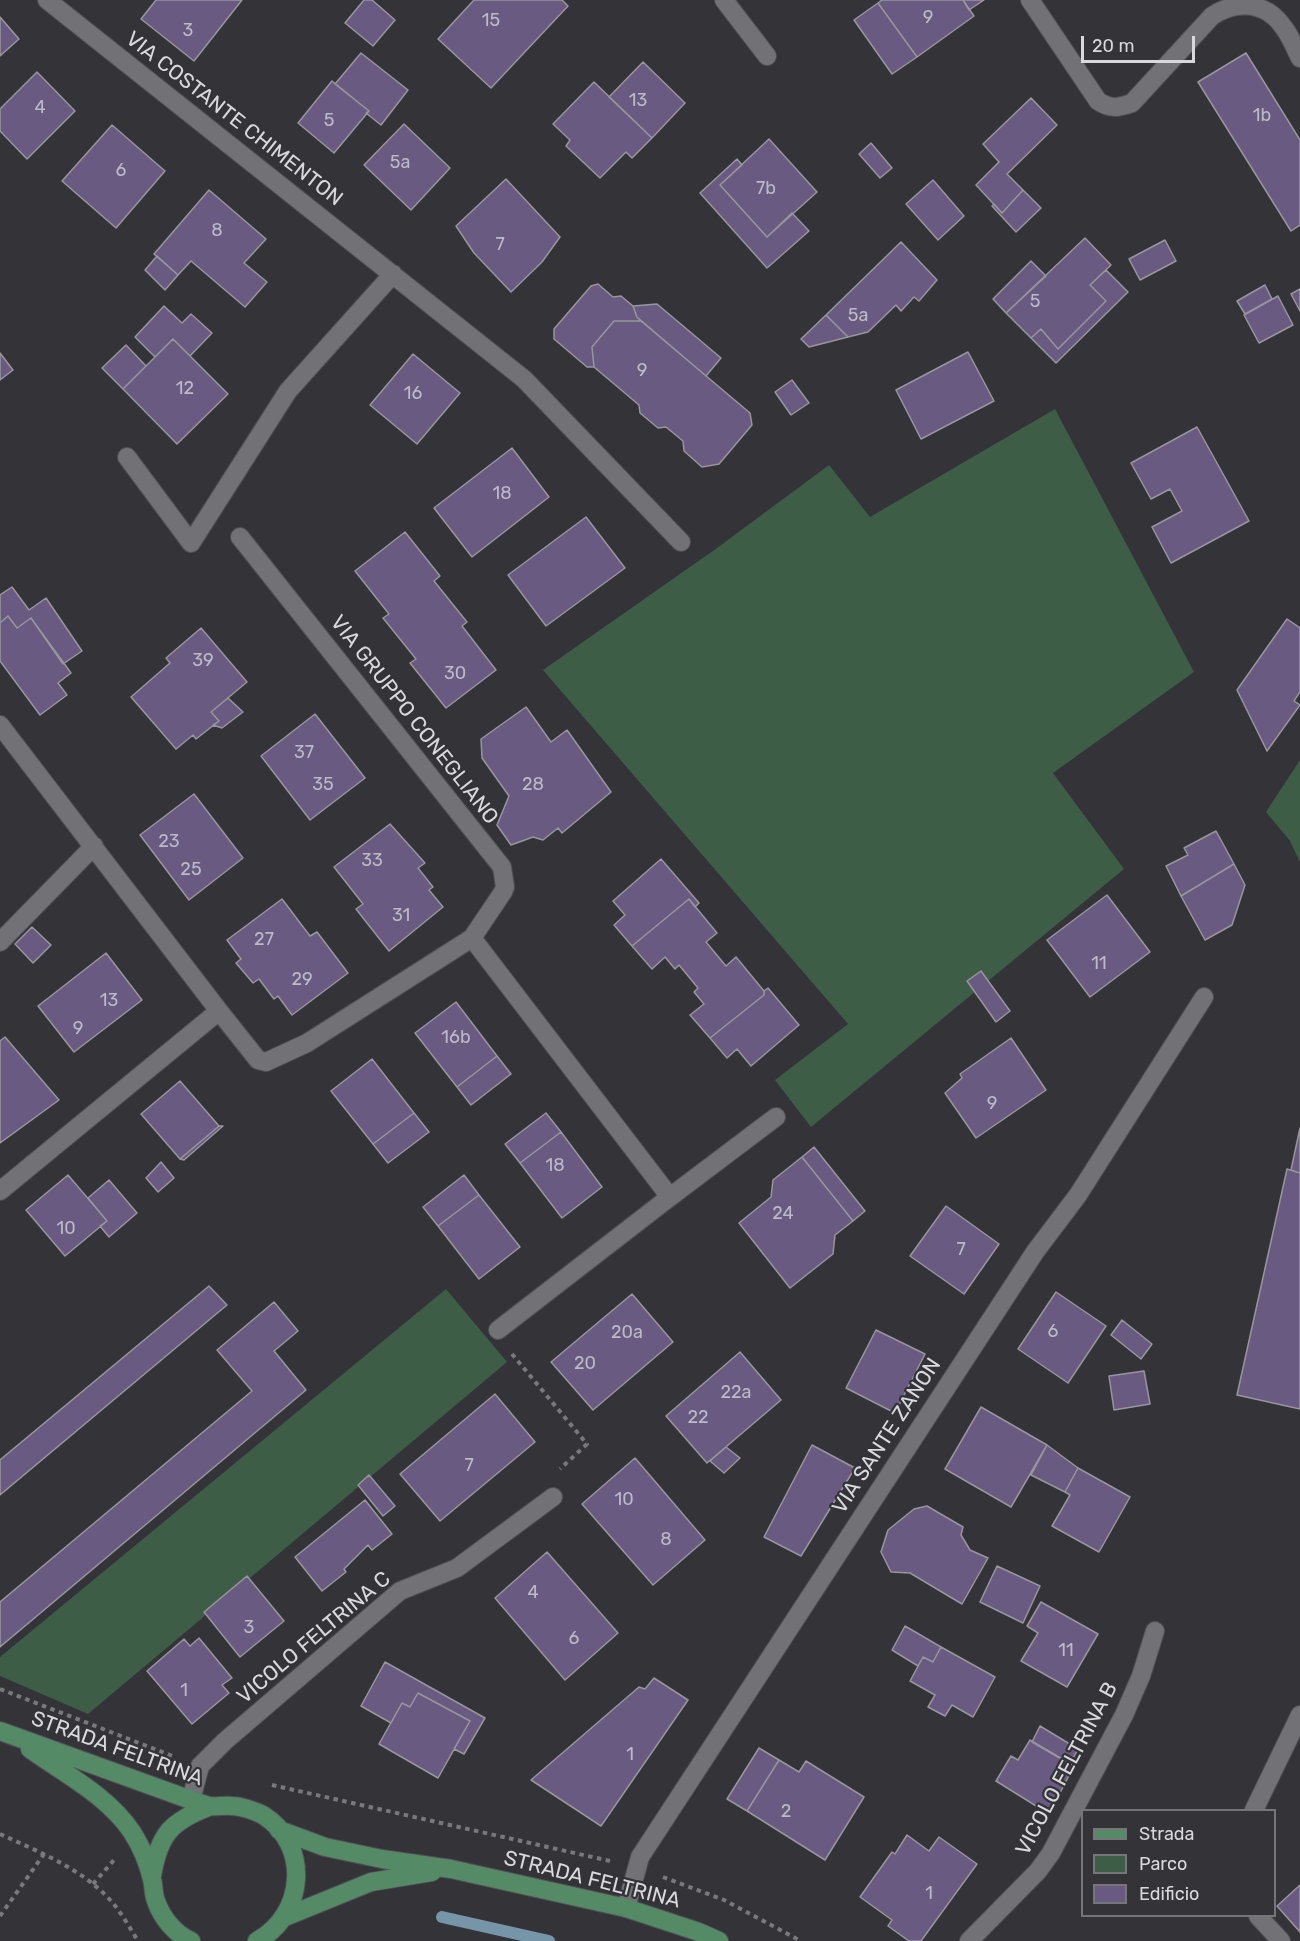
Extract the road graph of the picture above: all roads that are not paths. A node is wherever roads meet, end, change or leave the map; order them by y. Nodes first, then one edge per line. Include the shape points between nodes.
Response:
1 (47, 0) edge
2 (724, 0) edge
3 (1030, 0) edge
4 (767, 56) dead end
5 (1300, 58) edge
6 (393, 274) junction
7 (127, 457) dead end
8 (240, 537) dead end
9 (681, 542) dead end
10 (0, 725) edge
11 (94, 846) junction
12 (472, 939) junction
13 (0, 942) edge
14 (1204, 997) dead end
15 (219, 1011) junction
16 (776, 1117) dead end
17 (0, 1191) edge
18 (670, 1197) junction
19 (498, 1330) road end
20 (553, 1497) road end
21 (1155, 1631) dead end
22 (1300, 1715) edge
23 (4, 1733) edge
24 (191, 1800) junction
25 (211, 1806) junction
26 (1254, 1809) edge
27 (279, 1830) junction
28 (451, 1869) junction
29 (152, 1878) junction
30 (626, 1908) junction
31 (285, 1917) junction
32 (1259, 1917) edge
33 (186, 1940) edge
34 (257, 1941) edge
35 (720, 1941) edge
36 (969, 1941) edge
37 (1281, 1941) edge

1 - 6 street, VIA COSTANTE CHIMENTON
2 - 4 street
3 - 5 street via 1098,101 1108,108 1132,103 1212,16 1235,3 1260,8 1280,22
6 - 7 street via 288,391 191,543
6 - 9 street, VIA COSTANTE CHIMENTON via 524,379
8 - 12 street, VIA GRUPPO CONEGLIANO via 502,867 503,892
10 - 11 street, VIA GRUPPO CONEGLIANO
11 - 13 street
11 - 15 street, VIA GRUPPO CONEGLIANO
12 - 15 street, VIA GRUPPO CONEGLIANO via 307,1043 266,1062 258,1060
12 - 18 street
14 - 30 street, VIA SANTE ZANON via 1078,1195 1035,1252 640,1857
15 - 17 street
16 - 18 street
18 - 19 street
20 - 24 street, VICOLO FELTRINA C via 457,1568 400,1591 225,1741 200,1766
21 - 36 street, VICOLO FELTRINA B via 1142,1676 1124,1715 1050,1853 1038,1871
22 - 26 street
23 - 24 main road, STRADA FELTRINA
23 - 29 main road, STRADA FELTRINA via 102,1798 132,1833
24 - 25 main road, STRADA FELTRINA
25 - 27 main road, STRADA FELTRINA via 236,1806 262,1815
25 - 29 main road, STRADA FELTRINA via 187,1815 168,1832 156,1854
27 - 28 main road, STRADA FELTRINA via 325,1847
27 - 31 main road, STRADA FELTRINA via 292,1851 297,1874 294,1897
28 - 30 main road, STRADA FELTRINA
28 - 31 main road, STRADA FELTRINA via 371,1882
29 - 33 main road, STRADA FELTRINA via 156,1901 166,1921
30 - 35 main road, STRADA FELTRINA
31 - 34 main road, STRADA FELTRINA via 269,1935
32 - 37 street

